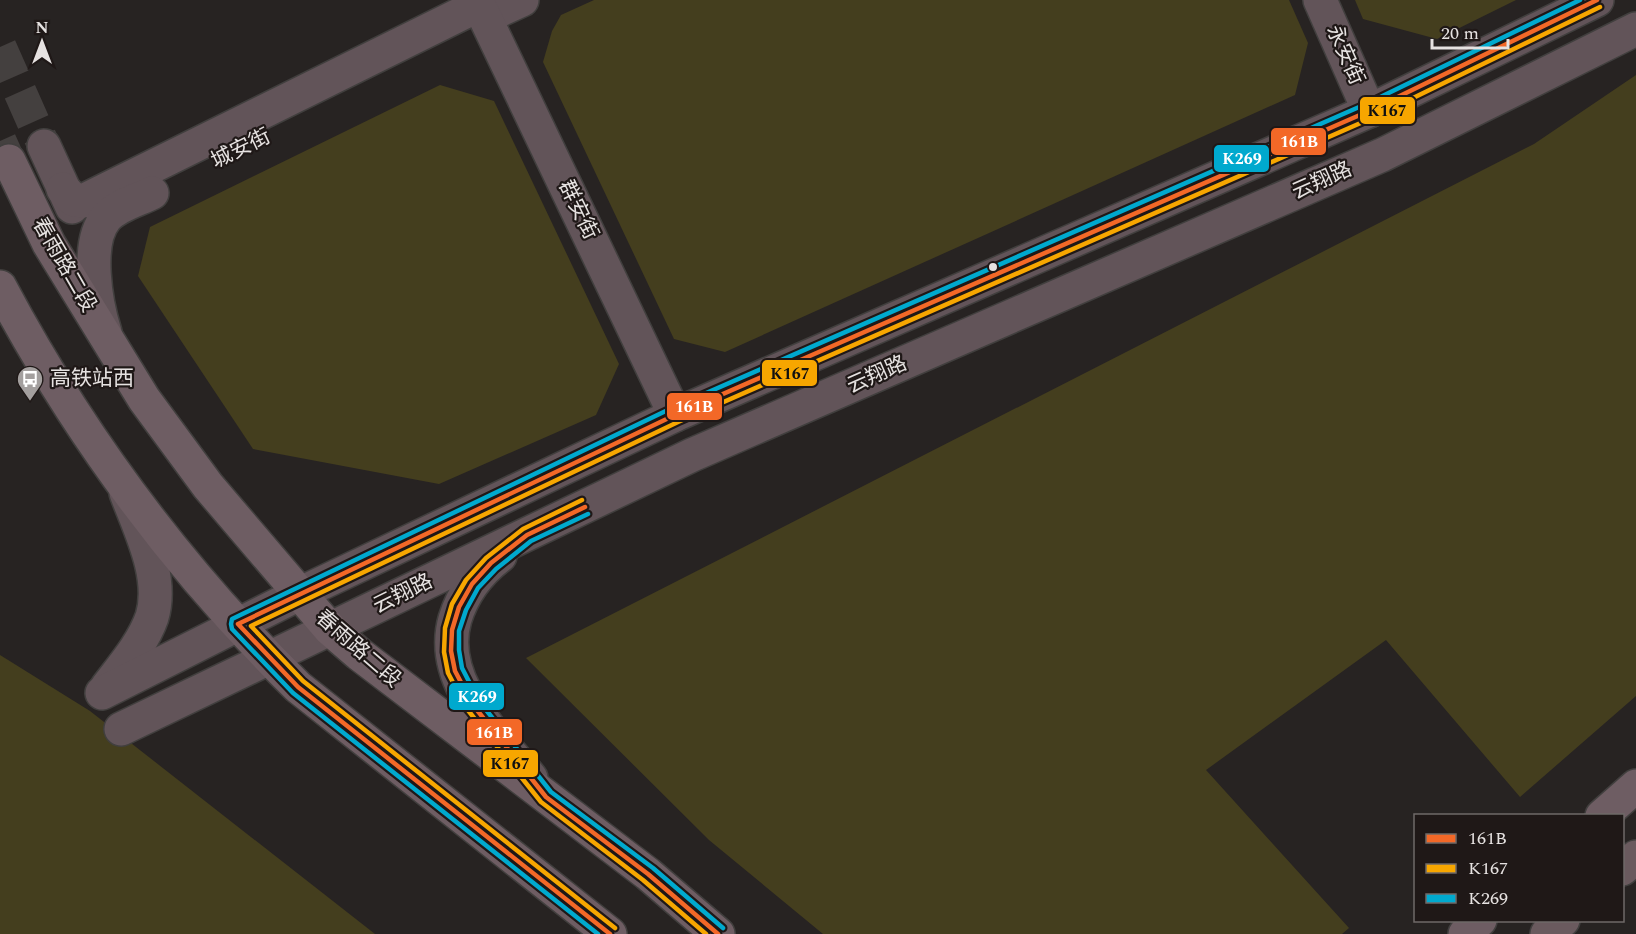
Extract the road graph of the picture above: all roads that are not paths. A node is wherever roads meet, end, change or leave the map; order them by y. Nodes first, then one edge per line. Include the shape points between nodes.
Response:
1 (522, 0) edge
2 (1320, 0) edge
3 (1597, 0) edge
4 (485, 16) junction
5 (1636, 29) edge
6 (1369, 111) junction
7 (44, 146) tunnel mouth
8 (9, 161) tunnel mouth
9 (63, 189) junction
10 (95, 252) junction
11 (0, 287) edge
12 (108, 339) junction
13 (675, 415) junction
14 (124, 486) junction
15 (527, 535) junction
16 (299, 594) junction
17 (238, 624) junction
18 (330, 629) junction
19 (268, 658) junction
20 (121, 729) dead end
21 (1636, 786) edge
22 (546, 797) junction
23 (1604, 814) edge
24 (1636, 857) edge
25 (1624, 868) edge
26 (1479, 922) edge
27 (1562, 922) edge
28 (610, 934) edge
29 (718, 934) edge
30 (1465, 934) edge
31 (1547, 934) edge

1 - 4 street, 城安街
2 - 6 street, 永安街
3 - 6 street
4 - 9 street, 城安街 via 84,201 74,200
4 - 10 street, 城安街 via 112,213 102,225
4 - 13 street, 群安街
5 - 15 street, 云翔路 via 1382,155 692,455
6 - 13 street
7 - 9 street
8 - 12 main road, 春雨路二段 via 49,244
9 - 10 street
10 - 12 street, 城安街 via 96,297
11 - 14 main road via 55,385
12 - 16 main road, 春雨路二段 via 144,399 208,486
13 - 16 street
14 - 17 main road
14 - 17 street via 150,558 155,600 151,618 132,654 102,693
15 - 18 street, 云翔路
15 - 22 street via 491,563 472,584 459,607 451,651 455,671 473,705
16 - 17 street
16 - 18 main road, 春雨路二段
17 - 19 main road
18 - 19 street, 云翔路
18 - 22 main road, 春雨路二段
19 - 20 street, 云翔路
19 - 28 main road via 298,687
21 - 23 main road
22 - 29 main road, 春雨路二段 via 648,874
24 - 25 highway
26 - 30 main road
27 - 31 highway

